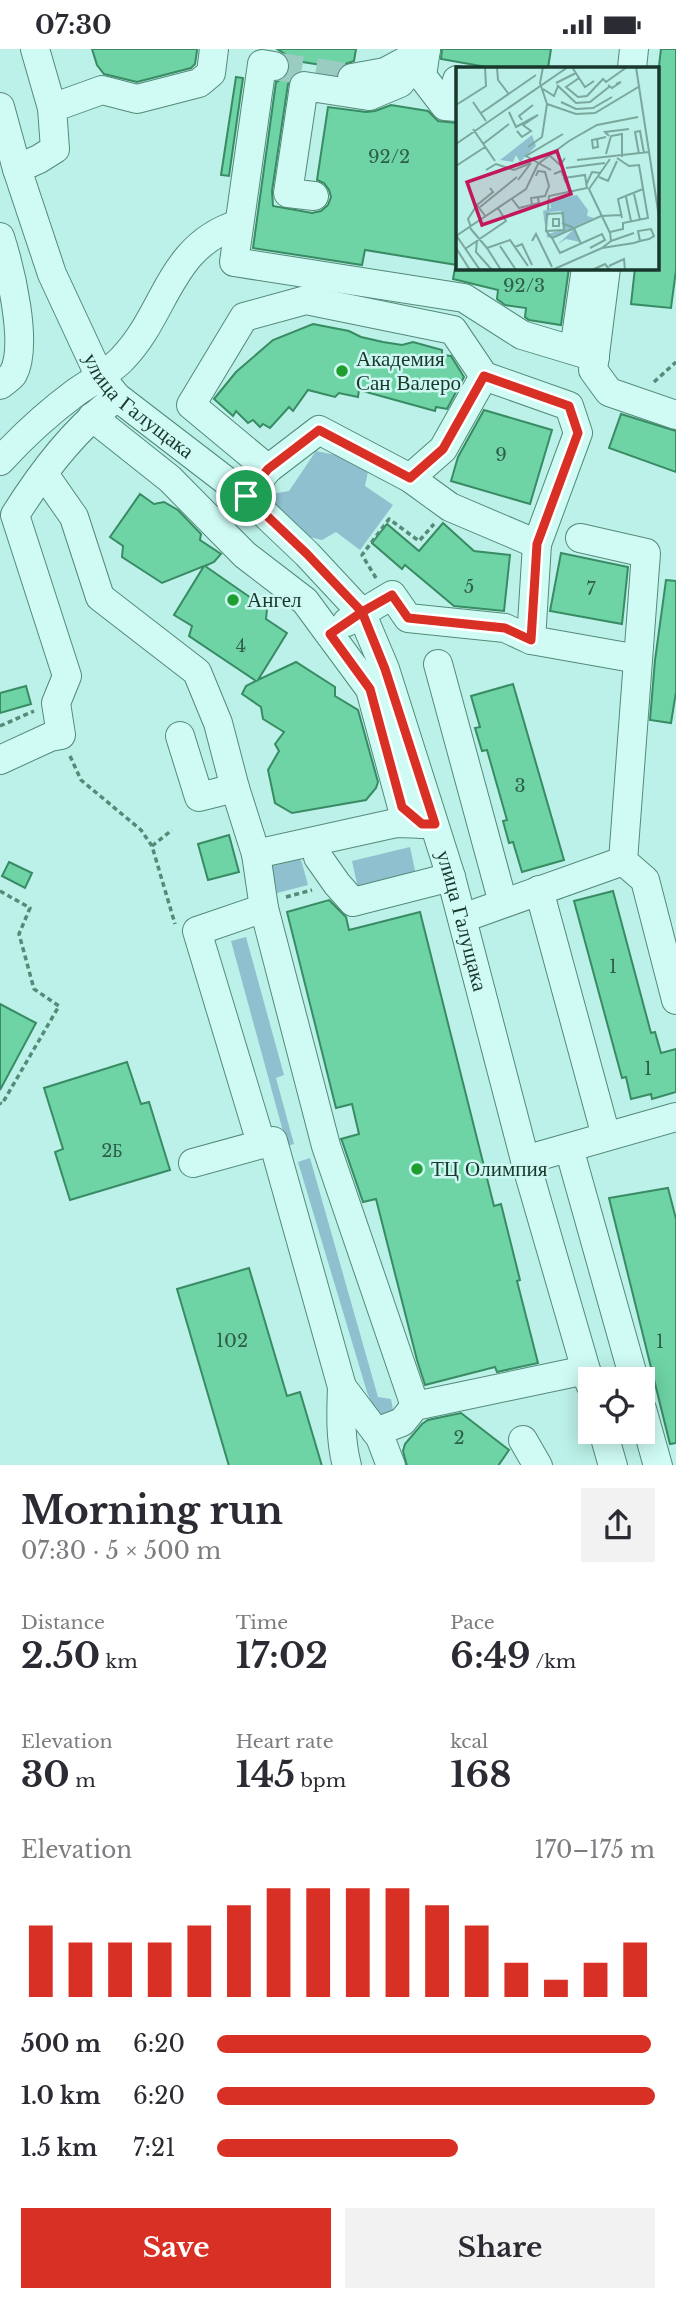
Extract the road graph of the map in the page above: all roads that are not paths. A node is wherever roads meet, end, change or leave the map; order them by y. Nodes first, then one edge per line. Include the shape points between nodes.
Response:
1 (36, 49) edge
2 (214, 49) edge
3 (426, 49) edge
4 (634, 49) edge
5 (274, 66) dead end
6 (632, 67) edge
7 (352, 78) tunnel mouth
8 (446, 87) edge
9 (0, 107) edge
10 (52, 108) junction
11 (17, 169) junction
12 (314, 196) dead end
13 (239, 224) junction
14 (0, 237) edge
15 (586, 269) edge
16 (606, 269) edge
17 (584, 354) junction
18 (99, 375) junction
19 (484, 376) junction
20 (0, 385) edge
21 (117, 397) junction
22 (676, 415) edge
23 (92, 417) junction
24 (0, 461) edge
25 (268, 469) junction
26 (44, 474) junction
27 (410, 478) junction
28 (246, 496) junction
29 (580, 537) dead end
30 (537, 544) junction
31 (362, 612) junction
32 (330, 634) junction
33 (531, 640) junction
34 (638, 659) junction
35 (438, 664) dead end
36 (180, 736) dead end
37 (0, 760) edge
38 (235, 788) junction
39 (428, 824) junction
40 (256, 854) junction
41 (318, 857) dead end
42 (623, 861) junction
43 (452, 877) junction
44 (539, 890) junction
45 (503, 903) junction
46 (271, 904) junction
47 (463, 918) junction
48 (676, 1000) edge
49 (676, 1117) edge
50 (606, 1136) junction
51 (261, 1143) junction
52 (569, 1147) junction
53 (525, 1160) junction
54 (193, 1163) dead end
55 (585, 1367) edge
56 (631, 1367) edge
57 (578, 1379) edge
58 (342, 1387) junction
59 (415, 1406) junction
60 (376, 1432) junction
61 (523, 1440) dead end
62 (607, 1444) edge
63 (652, 1444) edge
64 (347, 1465) edge
65 (391, 1465) edge
66 (538, 1465) edge
67 (613, 1465) edge
68 (658, 1465) edge

1 - 10 street
2 - 10 street via 211,73 199,83 137,99 102,90
3 - 7 street via 385,72
3 - 8 street
3 - 8 street via 422,76 445,106
4 - 6 street
5 - 13 street via 262,64
8 - 12 street via 369,96 304,86 288,193
9 - 11 street, улица Галущака
10 - 11 street via 55,149
11 - 18 street, улица Галущака via 52,274
13 - 17 street via 234,262 464,298 522,335
13 - 18 street via 219,230 180,266 123,359
14 - 20 street via 9,265 20,341 12,375
15 - 17 street
16 - 17 street
17 - 22 street via 609,392
18 - 21 street, улица Галущака
18 - 24 street
19 - 25 street via 453,330 306,300 244,317 191,405
19 - 27 street via 443,449
19 - 30 street via 569,406 578,433
21 - 23 street
21 - 28 street, улица Галущака
23 - 26 street
23 - 32 street via 170,479 245,555 305,601
25 - 27 street via 319,430
25 - 28 street
26 - 37 street via 15,515 67,676 56,703 61,735
26 - 38 street via 74,517 100,597 197,672 218,723
27 - 30 street via 450,507
28 - 31 street, улица Галущака
29 - 34 street via 646,553
30 - 33 street
31 - 32 street
31 - 33 street via 392,595 408,618 505,628
31 - 39 street, улица Галущака via 385,669
32 - 39 street via 370,689 402,807
33 - 34 street
34 - 42 street
35 - 45 street
36 - 38 street via 199,797
38 - 40 street
39 - 40 street via 396,823
39 - 43 street, улица Галущака
40 - 46 street
41 - 43 street via 353,902
42 - 44 street
42 - 48 street via 645,880
43 - 47 street, улица Галущака
44 - 45 street
44 - 50 street
45 - 47 street
46 - 51 street via 197,931
46 - 59 street via 326,1146
47 - 53 street, улица Галущака
49 - 50 street
50 - 52 street
51 - 54 street
51 - 58 street via 273,1141 276,1150
52 - 53 street
52 - 56 street
53 - 55 street, улица Галущака
57 - 59 street
58 - 60 street
58 - 64 street
59 - 60 street via 402,1422
60 - 65 street
61 - 66 street
62 - 67 street
63 - 68 street

